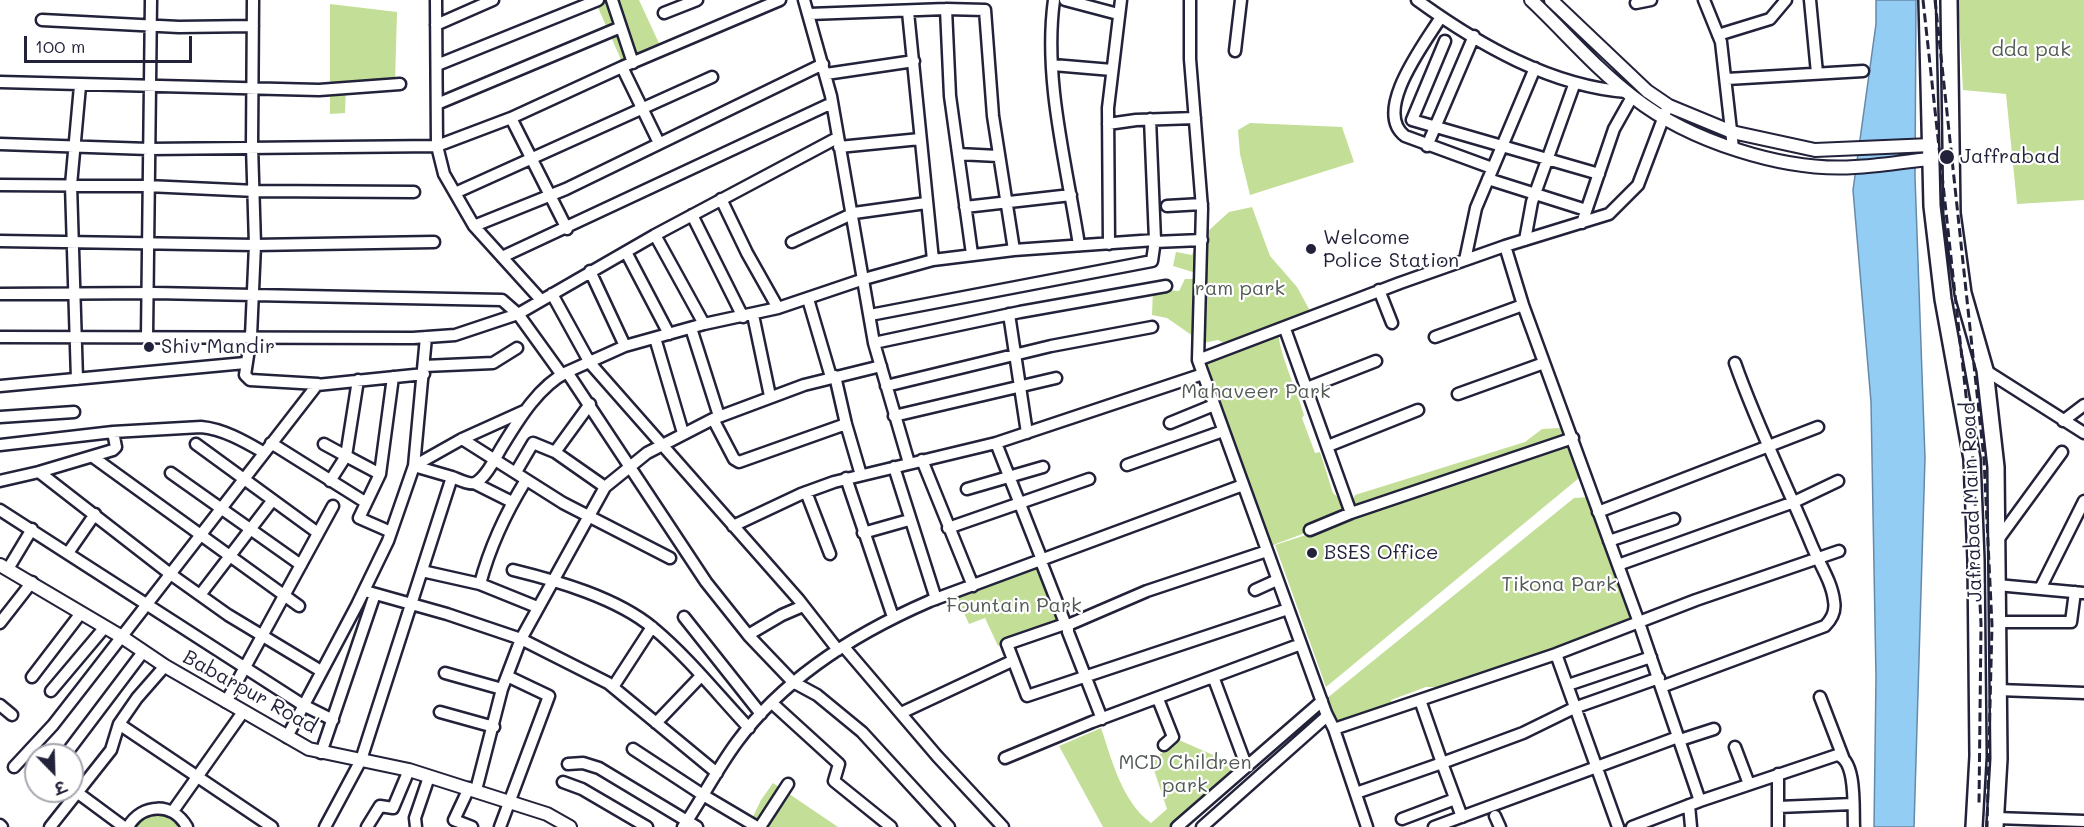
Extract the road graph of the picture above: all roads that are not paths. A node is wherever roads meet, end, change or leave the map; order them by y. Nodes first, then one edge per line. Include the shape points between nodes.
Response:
1 (151, 0) edge
2 (253, 0) edge
3 (436, 0) edge
4 (493, 0) edge
5 (597, 0) edge
6 (612, 0) edge
7 (697, 0) edge
8 (780, 0) edge
9 (804, 0) edge
10 (1054, 0) edge
11 (1065, 0) edge
12 (1121, 0) edge
13 (1190, 0) edge
14 (1241, 0) edge
15 (1417, 0) edge
16 (1531, 0) edge
17 (1651, 0) edge
18 (1704, 0) edge
19 (1786, 0) edge
20 (1810, 0) edge
21 (1927, 0) edge
22 (1949, 0) edge
23 (1558, 2) edge
24 (1636, 3) dead end
25 (949, 6) edge
26 (664, 12) dead end
27 (908, 12) junction
28 (809, 14) junction
29 (1118, 14) junction
30 (1441, 17) junction
31 (42, 20) dead end
32 (150, 25) junction
33 (436, 25) junction
34 (254, 26) junction
35 (621, 27) junction
36 (1585, 32) junction
37 (1718, 35) junction
38 (1474, 36) junction
39 (1445, 41) dead end
40 (1575, 43) junction
41 (1235, 51) dead end
42 (914, 61) junction
43 (633, 63) junction
44 (437, 64) junction
45 (1053, 66) junction
46 (622, 67) junction
47 (1535, 68) junction
48 (824, 69) junction
49 (1112, 70) junction
50 (1863, 71) dead end
51 (1817, 73) junction
52 (712, 77) dead end
53 (1727, 79) junction
54 (0, 82) edge
55 (400, 84) dead end
56 (1574, 85) junction
57 (80, 86) junction
58 (150, 87) junction
59 (254, 88) junction
60 (1630, 95) junction
61 (832, 103) junction
62 (437, 104) junction
63 (641, 108) junction
64 (1666, 111) junction
65 (511, 118) junction
66 (1195, 118) junction
67 (1150, 119) junction
68 (1108, 124) junction
69 (1434, 128) junction
70 (1732, 132) junction
71 (920, 139) junction
72 (659, 143) junction
73 (838, 143) junction
74 (0, 144) edge
75 (73, 145) junction
76 (252, 146) junction
77 (437, 146) junction
78 (1427, 146) junction
79 (1501, 146) junction
80 (1733, 148) junction
81 (149, 149) junction
82 (1925, 152) junction
83 (958, 154) junction
84 (998, 156) junction
85 (532, 158) junction
86 (1548, 159) junction
87 (1492, 168) junction
88 (1599, 174) junction
89 (1488, 179) junction
90 (71, 184) junction
91 (0, 185) edge
92 (147, 186) junction
93 (254, 191) junction
94 (414, 192) dead end
95 (455, 193) junction
96 (1535, 193) junction
97 (550, 195) junction
98 (1071, 195) junction
99 (721, 199) junction
100 (926, 203) junction
101 (1006, 204) junction
102 (1202, 204) junction
103 (1167, 206) dead end
104 (965, 207) junction
105 (1586, 210) junction
106 (854, 213) junction
107 (692, 215) junction
108 (1582, 223) junction
109 (474, 226) junction
110 (567, 229) junction
111 (655, 235) junction
112 (1202, 240) junction
113 (1525, 240) junction
114 (0, 241) edge
115 (1154, 241) junction
116 (75, 242) junction
117 (434, 242) dead end
118 (792, 242) dead end
119 (148, 244) junction
120 (1109, 244) junction
121 (255, 245) junction
122 (1079, 245) junction
123 (1505, 246) junction
124 (1014, 250) junction
125 (626, 252) junction
126 (972, 254) junction
127 (501, 257) junction
128 (933, 260) junction
129 (1465, 260) junction
130 (590, 271) junction
131 (864, 279) junction
132 (1166, 286) dead end
133 (1379, 290) junction
134 (74, 292) junction
135 (148, 293) junction
136 (0, 294) edge
137 (552, 294) junction
138 (253, 295) junction
139 (808, 299) junction
140 (541, 300) junction
141 (1523, 305) junction
142 (778, 308) junction
143 (1968, 311) junction
144 (518, 314) junction
145 (1009, 314) junction
146 (870, 315) junction
147 (748, 316) junction
148 (1947, 317) junction
149 (1392, 323) dead end
150 (704, 324) junction
151 (1152, 327) dead end
152 (691, 328) junction
153 (1285, 328) junction
154 (669, 334) junction
155 (251, 336) junction
156 (0, 337) edge
157 (147, 337) junction
158 (1435, 337) dead end
159 (426, 338) junction
160 (655, 338) junction
161 (76, 339) junction
162 (874, 343) junction
163 (625, 346) junction
164 (517, 348) dead end
165 (1016, 354) junction
166 (1198, 360) junction
167 (1377, 361) dead end
168 (245, 363) junction
169 (590, 363) junction
170 (1544, 363) junction
171 (1735, 363) dead end
172 (880, 366) junction
173 (1985, 369) junction
174 (424, 370) junction
175 (564, 373) junction
176 (1203, 374) junction
177 (393, 377) junction
178 (833, 377) junction
179 (1056, 378) dead end
180 (77, 379) junction
181 (358, 380) junction
182 (318, 384) junction
183 (0, 386) edge
184 (886, 386) junction
185 (1021, 386) junction
186 (1307, 388) junction
187 (1458, 394) dead end
188 (770, 396) junction
189 (590, 404) junction
190 (1214, 405) junction
191 (2084, 405) edge
192 (527, 410) junction
193 (1418, 410) dead end
194 (74, 412) dead end
195 (894, 416) junction
196 (0, 417) edge
197 (716, 417) junction
198 (2063, 421) junction
199 (1170, 423) dead end
200 (846, 424) junction
201 (1818, 427) dead end
202 (1223, 431) junction
203 (114, 432) junction
204 (683, 433) junction
205 (2084, 433) edge
206 (1027, 434) junction
207 (1573, 438) junction
208 (462, 439) junction
209 (271, 443) junction
210 (996, 443) junction
211 (196, 444) dead end
212 (324, 444) dead end
213 (661, 444) junction
214 (0, 445) edge
215 (1767, 445) junction
216 (1328, 446) junction
217 (263, 452) junction
218 (555, 452) junction
219 (2062, 452) dead end
220 (346, 456) junction
221 (93, 457) junction
222 (922, 460) junction
223 (494, 461) junction
224 (909, 463) junction
225 (629, 465) junction
226 (1127, 465) dead end
227 (414, 466) junction
228 (894, 467) junction
229 (1043, 467) dead end
230 (39, 472) junction
231 (516, 472) junction
232 (171, 473) dead end
233 (380, 474) junction
234 (861, 475) junction
235 (452, 477) junction
236 (846, 478) junction
237 (1010, 478) junction
238 (1089, 479) dead end
239 (242, 480) junction
240 (526, 480) junction
241 (0, 481) edge
242 (330, 481) junction
243 (1838, 482) dead end
244 (474, 483) junction
245 (1243, 485) junction
246 (606, 487) junction
247 (967, 489) dead end
248 (806, 492) junction
249 (272, 501) junction
250 (2084, 501) edge
251 (365, 502) junction
252 (512, 502) junction
253 (1020, 502) junction
254 (1794, 502) junction
255 (333, 506) dead end
256 (220, 509) junction
257 (0, 510) edge
258 (1598, 512) junction
259 (1351, 513) junction
260 (95, 514) junction
261 (588, 517) junction
262 (1674, 519) dead end
263 (909, 520) junction
264 (733, 526) junction
265 (948, 528) junction
266 (32, 529) junction
267 (250, 530) junction
268 (1310, 530) dead end
269 (391, 532) junction
270 (318, 533) junction
271 (863, 533) junction
272 (201, 534) junction
273 (1609, 541) junction
274 (1997, 541) junction
275 (1267, 551) junction
276 (1839, 551) dead end
277 (68, 553) junction
278 (830, 554) dead end
279 (231, 556) junction
280 (1817, 557) junction
281 (670, 558) dead end
282 (1042, 562) junction
283 (301, 565) junction
284 (1618, 565) junction
285 (4, 567) edge
286 (513, 570) dead end
287 (422, 571) junction
288 (169, 573) junction
289 (552, 579) junction
290 (1277, 580) junction
291 (32, 582) junction
292 (480, 584) junction
293 (1997, 585) junction
294 (972, 586) junction
295 (2040, 589) junction
296 (1255, 590) dead end
297 (370, 592) junction
298 (2080, 592) edge
299 (201, 595) junction
300 (285, 596) junction
301 (936, 599) junction
302 (146, 603) junction
303 (412, 604) junction
304 (299, 606) dead end
305 (803, 606) junction
306 (537, 607) junction
307 (1288, 609) junction
308 (81, 613) junction
309 (684, 617) dead end
310 (894, 617) junction
311 (1997, 621) junction
312 (0, 623) edge
313 (1639, 623) junction
314 (1066, 626) junction
315 (105, 627) junction
316 (652, 627) junction
317 (748, 635) junction
318 (261, 637) junction
319 (122, 638) junction
320 (521, 639) junction
321 (1301, 644) junction
322 (841, 648) junction
323 (143, 652) junction
324 (1556, 654) junction
325 (1651, 657) junction
326 (1012, 661) junction
327 (165, 666) junction
328 (245, 668) junction
329 (321, 671) junction
330 (445, 673) dead end
331 (507, 676) junction
332 (701, 676) junction
333 (32, 677) dead end
334 (1084, 677) junction
335 (1214, 679) junction
336 (793, 682) junction
337 (1660, 682) junction
338 (1568, 685) junction
339 (613, 687) junction
340 (502, 689) junction
341 (1998, 690) junction
342 (51, 692) dead end
343 (2084, 693) edge
344 (1820, 697) dead end
345 (1158, 699) junction
346 (1420, 700) junction
347 (226, 702) junction
348 (772, 703) junction
349 (0, 705) edge
350 (303, 705) junction
351 (1577, 708) junction
352 (1325, 709) junction
353 (243, 712) junction
354 (440, 712) dead end
355 (901, 713) junction
356 (761, 714) junction
357 (12, 715) dead end
358 (1101, 719) junction
359 (333, 720) junction
360 (656, 723) junction
361 (119, 724) junction
362 (494, 727) junction
363 (749, 728) junction
364 (1334, 729) junction
365 (1714, 729) dead end
366 (287, 737) junction
367 (1679, 739) junction
368 (74, 743) edge
369 (1164, 745) dead end
370 (1735, 747) dead end
371 (633, 749) dead end
372 (321, 753) junction
373 (1843, 757) junction
374 (1005, 758) dead end
375 (361, 760) junction
376 (1442, 763) junction
377 (568, 764) dead end
378 (1246, 765) junction
379 (14, 767) dead end
380 (1597, 768) junction
381 (409, 770) junction
382 (717, 773) junction
383 (1778, 774) junction
384 (196, 776) junction
385 (429, 777) junction
386 (563, 782) dead end
387 (788, 784) dead end
388 (1749, 784) junction
389 (84, 785) edge
390 (473, 789) junction
391 (1356, 793) junction
392 (703, 795) junction
393 (84, 797) edge
394 (1455, 799) junction
395 (511, 801) junction
396 (1700, 801) junction
397 (70, 803) edge
398 (1853, 804) junction
399 (1689, 805) junction
400 (1778, 807) junction
401 (173, 811) junction
402 (1462, 817) junction
403 (1402, 819) dead end
404 (2084, 821) edge
405 (1995, 822) edge
406 (1651, 823) edge
407 (689, 825) edge
408 (50, 827) edge
409 (126, 827) edge
410 (187, 827) edge
411 (272, 827) edge
412 (326, 827) edge
413 (367, 827) edge
414 (416, 827) edge
415 (472, 827) edge
416 (500, 827) edge
417 (570, 827) edge
418 (647, 827) edge
419 (759, 827) edge
420 (891, 827) edge
421 (949, 827) edge
422 (1003, 827) edge
423 (1177, 827) edge
424 (1202, 827) edge
425 (1367, 827) edge
426 (1434, 827) edge
427 (1618, 827) edge
428 (1632, 827) edge
429 (1691, 827) edge
430 (1778, 827) edge
431 (1854, 827) edge
432 (1974, 827) edge

1 - 32 street
2 - 34 street
3 - 33 street
4 - 33 street
5 - 44 street
6 - 35 street
7 - 26 street
8 - 43 street
9 - 28 street
10 - 45 street
11 - 29 street
12 - 29 street
13 - 66 street
14 - 41 street
15 - 30 street
16 - 40 street
17 - 24 street
18 - 37 street
19 - 37 street via 1770,19
20 - 51 street
21 - 82 main road, Jafrabad Main Road
22 - 143 main road, Jafrabad Main Road via 1952,213
23 - 36 street
25 - 27 street
25 - 83 street via 948,64
25 - 84 street via 985,10
27 - 28 street
27 - 42 street
28 - 48 street
29 - 49 street
30 - 38 street
30 - 78 street via 1404,80 1393,108 1395,126 1400,132
31 - 32 street
32 - 34 street
32 - 58 street
33 - 44 street
34 - 59 street
35 - 43 street
35 - 62 street
36 - 40 street
36 - 64 street
37 - 53 street
38 - 47 street
38 - 69 street
39 - 69 street via 1412,120
40 - 60 street
42 - 48 street
42 - 71 street
43 - 46 street
44 - 62 street
45 - 49 street
45 - 98 street
46 - 63 street
46 - 65 street
47 - 56 street
47 - 79 street
48 - 61 street
48 - 72 street
49 - 68 street
50 - 51 street
51 - 53 street
52 - 63 street
53 - 70 street
54 - 57 street
55 - 59 street via 319,90
56 - 60 street
56 - 86 street
57 - 58 street
57 - 75 street
58 - 59 street
58 - 81 street
59 - 76 street
60 - 64 street
60 - 88 street
61 - 73 street
61 - 110 street
62 - 77 street
63 - 72 street
63 - 85 street
64 - 70 street
64 - 80 street
64 - 108 street via 1638,185 1610,213
65 - 77 street
65 - 85 street
66 - 67 street
66 - 102 street
67 - 68 street
67 - 115 street
68 - 120 street
69 - 78 street
69 - 79 street
70 - 80 street
70 - 82 street via 1815,150
71 - 73 street
71 - 100 street
72 - 97 street
73 - 99 street
73 - 106 street
74 - 75 street
75 - 81 street
75 - 90 street
76 - 77 street
76 - 81 street
76 - 93 street
77 - 95 street via 444,174
78 - 87 street
79 - 86 street
79 - 87 street
80 - 82 street via 1814,166 1853,168
81 - 92 street
82 - 148 main road, Jafrabad Main Road
83 - 84 street
83 - 104 street
84 - 101 street
85 - 95 street
85 - 97 street
86 - 88 street
86 - 96 street
87 - 89 street
88 - 105 street
89 - 96 street
89 - 129 street via 1471,223
90 - 91 street
90 - 92 street
90 - 116 street
92 - 93 street
92 - 119 street
93 - 94 street
93 - 121 street
95 - 109 street
96 - 105 street
96 - 113 street
97 - 109 street
97 - 110 street
98 - 101 street
98 - 122 street
99 - 107 street
99 - 142 street
100 - 106 street
100 - 128 street
101 - 104 street
101 - 124 street
102 - 103 street
102 - 112 street
104 - 126 street
105 - 108 street
106 - 118 street
106 - 131 street
107 - 111 street
107 - 147 street
108 - 113 street
109 - 127 street
110 - 127 street
111 - 125 street
111 - 150 street
112 - 115 street
112 - 166 street
113 - 123 street
114 - 116 street
115 - 120 street
115 - 146 street via 1154,258 1150,262
116 - 119 street
116 - 134 street
117 - 121 street
119 - 121 street
119 - 135 street
120 - 122 street
121 - 138 street
122 - 124 street
123 - 129 street
123 - 141 street
124 - 126 street
125 - 130 street
125 - 154 street
126 - 128 street
127 - 140 street
128 - 131 street
129 - 133 street
130 - 137 street
130 - 163 street
131 - 139 street
131 - 146 street
132 - 145 street
133 - 149 street
133 - 153 street
134 - 135 street
134 - 136 street
134 - 161 street
135 - 138 street
135 - 157 street
137 - 140 street
137 - 169 street
138 - 144 street via 502,300
138 - 155 street
139 - 142 street
139 - 178 street
140 - 144 street
141 - 158 street
141 - 170 street
142 - 147 street
143 - 148 main road
143 - 173 main road, Jafrabad Main Road
144 - 159 street via 455,335
144 - 175 street
145 - 162 street
145 - 165 street
146 - 162 street
147 - 150 street
147 - 188 street
148 - 432 main road, Jafrabad Main Road via 1972,459 1977,733
150 - 152 street
151 - 165 street
152 - 154 street
152 - 197 street
153 - 166 street
153 - 186 street
154 - 160 street
155 - 157 street
155 - 159 street
155 - 168 street
156 - 161 street
157 - 161 street
159 - 174 street
160 - 163 street
160 - 204 street
161 - 180 street
162 - 172 street
163 - 169 street
164 - 174 street via 493,363
165 - 184 street
165 - 185 street
166 - 176 street
167 - 186 street
168 - 180 street
168 - 182 street via 245,375 250,380
169 - 175 street
169 - 213 street
170 - 187 street
170 - 207 street
171 - 215 street
172 - 178 street
172 - 184 street
173 - 198 street
173 - 274 main road, Jafrabad Main Road via 1996,466
174 - 177 street
174 - 227 street
175 - 189 street
175 - 192 street
176 - 190 street
176 - 206 street
177 - 181 street
177 - 233 street
178 - 188 street
178 - 200 street
179 - 185 street
180 - 183 street
181 - 182 street
181 - 220 street
182 - 209 street
184 - 195 street
185 - 195 street
185 - 206 street
186 - 216 street
188 - 197 street
189 - 218 street
189 - 225 street
190 - 199 street
190 - 202 street
191 - 198 street
192 - 208 street
192 - 223 street
193 - 216 street
194 - 196 street
195 - 224 street
197 - 200 street via 734,459 739,462
197 - 204 street
198 - 205 street
200 - 234 street
201 - 215 street
202 - 226 street
202 - 245 street
203 - 214 street
203 - 217 street via 211,428
203 - 221 street via 115,449
204 - 213 street
206 - 210 street
207 - 258 street
207 - 259 street
208 - 223 street
208 - 227 street
209 - 217 street
209 - 242 street
210 - 222 street
210 - 237 street
211 - 239 street
212 - 220 street
213 - 225 street
213 - 264 street
215 - 254 street
215 - 258 street
216 - 259 street
217 - 239 street
218 - 231 street via 533,443
218 - 246 street
219 - 274 street
220 - 233 street
220 - 242 street
221 - 230 street
221 - 272 street
222 - 224 street
222 - 265 street
223 - 231 street
223 - 244 street
224 - 228 street
225 - 246 street
225 - 317 street via 706,582
227 - 235 street
227 - 269 street
228 - 234 street
228 - 263 street
229 - 237 street
230 - 241 street
230 - 260 street
231 - 240 street
232 - 256 street
233 - 251 street
234 - 236 street
235 - 244 street
235 - 287 street
236 - 248 street
236 - 271 street
237 - 247 street
237 - 253 street
238 - 253 street
239 - 249 street
239 - 256 street
240 - 252 street
240 - 261 street
242 - 251 street
243 - 254 street
244 - 252 street
245 - 275 street
245 - 282 street
246 - 261 street
248 - 264 street
248 - 278 street
249 - 267 street
249 - 270 street
250 - 295 street
251 - 269 street via 359,518
252 - 292 street via 489,548
253 - 265 street
253 - 282 street
254 - 280 street
254 - 284 street
255 - 270 street
256 - 267 street
256 - 272 street
257 - 266 street
258 - 273 street
259 - 268 street
260 - 277 street
260 - 288 street
261 - 281 street
261 - 289 street
262 - 273 street
263 - 271 street
263 - 301 street
264 - 305 street
265 - 294 street
266 - 277 street
266 - 285 street
267 - 279 street
267 - 283 street
269 - 297 street
270 - 283 street
271 - 310 street
272 - 279 street
272 - 288 street
273 - 284 street
274 - 293 main road, Jafrabad Main Road
275 - 290 street
275 - 314 street via 1147,591
276 - 280 street
277 - 302 street
279 - 299 street
279 - 300 street
280 - 313 street
280 - 337 street via 1834,601 1834,614 1825,626
282 - 294 street
282 - 314 street
283 - 300 street
284 - 313 street
285 - 291 street, Babarpur Road
286 - 289 street
287 - 292 street
287 - 303 street
288 - 299 street
288 - 302 street
289 - 306 street
289 - 316 street via 622,609
290 - 296 street
290 - 307 street
291 - 308 street, Babarpur Road
291 - 312 street
292 - 306 street
293 - 295 street
293 - 311 main road, Jafrabad Main Road
294 - 301 street
295 - 298 street
297 - 303 street
297 - 329 street
297 - 359 street
298 - 311 street via 2072,622
299 - 318 street
300 - 304 street
300 - 318 street
301 - 310 street
302 - 319 street
302 - 328 street
303 - 320 street
303 - 375 street
305 - 317 street
305 - 322 street
306 - 320 street
307 - 321 street
307 - 334 street
308 - 315 street, Babarpur Road
308 - 333 street
309 - 356 street
310 - 322 street
311 - 341 main road, Jafrabad Main Road
313 - 324 street
313 - 325 street
314 - 326 street via 1007,644
314 - 334 street
315 - 319 street, Babarpur Road
315 - 342 street
316 - 332 street
316 - 339 street
317 - 336 street
318 - 328 street
318 - 329 street
319 - 323 street, Babarpur Road
319 - 379 street
320 - 331 street
320 - 339 street
321 - 335 street
321 - 352 street
322 - 336 street
322 - 355 street
323 - 327 street, Babarpur Road
323 - 368 street
324 - 338 street
324 - 346 street
325 - 337 street
325 - 338 street
326 - 334 street via 1027,696
326 - 355 street
327 - 347 street, Babarpur Road
327 - 361 street
328 - 347 street
328 - 350 street
329 - 350 street
330 - 340 street
331 - 340 street
331 - 395 street via 549,696
332 - 360 street
332 - 363 street
334 - 358 street
335 - 345 street
335 - 378 street
336 - 348 street
336 - 421 street via 817,694 862,732
337 - 351 street
337 - 367 street
338 - 351 street
339 - 360 street
340 - 362 street
341 - 343 street
341 - 405 main road, Jafrabad Main Road
344 - 373 street
345 - 358 street
345 - 369 street via 1179,739
346 - 364 street
346 - 376 street
347 - 353 street, Babarpur Road
348 - 356 street
348 - 420 street via 839,764 834,781
349 - 357 street
350 - 359 street
350 - 366 street
351 - 376 street
351 - 380 street
352 - 364 street
352 - 378 street
352 - 424 street
353 - 366 street, Babarpur Road
353 - 384 street
354 - 362 street
355 - 422 street
356 - 363 street
358 - 374 street
359 - 372 street
360 - 382 street
361 - 384 street
361 - 389 street via 111,750
362 - 390 street
363 - 382 street
364 - 391 street
365 - 367 street
366 - 372 street, Babarpur Road
367 - 380 street
367 - 396 street
370 - 388 street
371 - 392 street
372 - 375 street, Babarpur Road
373 - 383 street via 1828,756
373 - 398 street via 1851,776
375 - 381 street, Babarpur Road
375 - 412 street
376 - 391 street
376 - 394 street
377 - 407 street via 599,768
378 - 423 street
380 - 402 street
380 - 427 street
381 - 385 street, Babarpur Road
381 - 413 street via 393,808 380,806
382 - 392 street
383 - 388 street
383 - 400 street
384 - 401 street
384 - 411 street
385 - 390 street, Babarpur Road
385 - 414 street via 415,818
386 - 418 street
387 - 419 street
388 - 396 street
390 - 395 street, Babarpur Road
390 - 415 street via 454,820
391 - 425 street
392 - 407 street
392 - 419 street
393 - 409 street
394 - 402 street
394 - 403 street
395 - 416 street
395 - 417 street, Babarpur Road
396 - 399 street
397 - 408 street
398 - 400 street
398 - 431 street
399 - 406 street
399 - 429 street
400 - 430 street
401 - 409 street via 151,808
401 - 410 street
402 - 426 street
404 - 405 street
406 - 428 street

